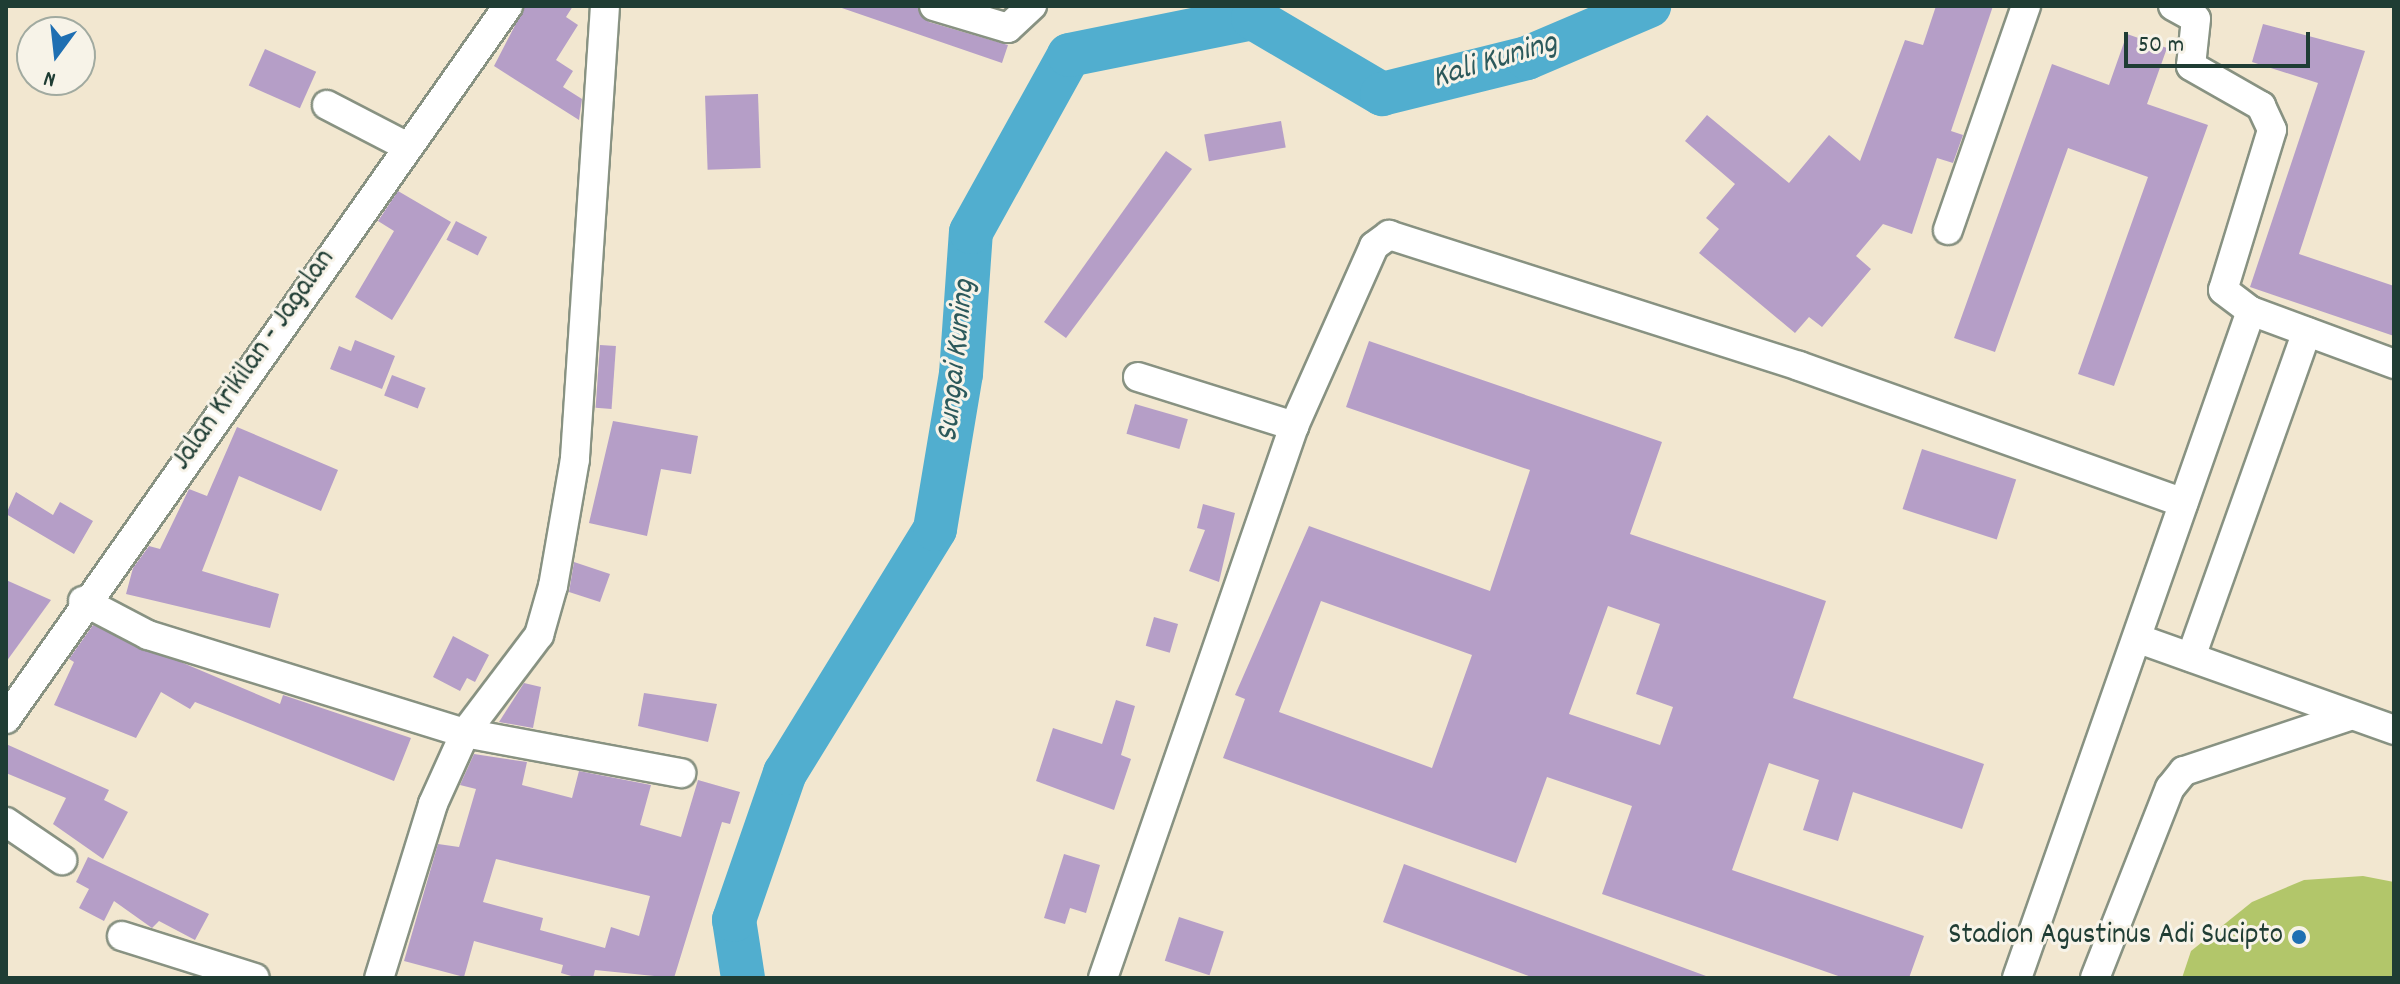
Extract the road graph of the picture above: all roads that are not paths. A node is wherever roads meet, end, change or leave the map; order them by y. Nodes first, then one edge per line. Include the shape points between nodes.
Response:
1 (508, 6) edge
2 (605, 6) edge
3 (934, 6) edge
4 (1032, 6) edge
5 (2026, 6) edge
6 (2173, 6) edge
7 (327, 105) dead end
8 (408, 147) junction
9 (1948, 230) dead end
10 (2251, 311) junction
11 (2307, 332) junction
12 (2394, 364) edge
13 (1138, 377) dead end
14 (1294, 426) junction
15 (2183, 503) junction
16 (83, 601) junction
17 (2139, 639) junction
18 (2191, 657) junction
19 (2349, 716) junction
20 (6, 719) edge
21 (2394, 730) edge
22 (465, 733) junction
23 (681, 773) dead end
24 (6, 822) edge
25 (62, 860) dead end
26 (122, 936) dead end
27 (255, 978) edge
28 (379, 978) edge
29 (1103, 978) edge
30 (2017, 978) edge
31 (2095, 978) edge

1 - 8 street, Jalan Krikilan - Jagalan
2 - 22 street via 575,459 553,586 539,635
3 - 4 street via 1008,28
5 - 9 street
6 - 10 street via 2196,19 2191,58 2197,73 2261,106 2270,119 2271,144 2223,290
7 - 8 street
8 - 16 street, Jalan Krikilan - Jagalan
10 - 11 street
10 - 15 street
11 - 12 street
11 - 18 street
13 - 14 street
14 - 15 street via 1374,246 1401,235
14 - 29 street
15 - 17 street
16 - 20 street, Jalan Krikilan - Jagalan
16 - 22 street via 148,635
17 - 18 street
17 - 30 street
18 - 19 street
19 - 21 street
19 - 31 street via 2184,771 2170,788
22 - 23 street
22 - 28 street via 433,804
24 - 25 street
26 - 27 street

